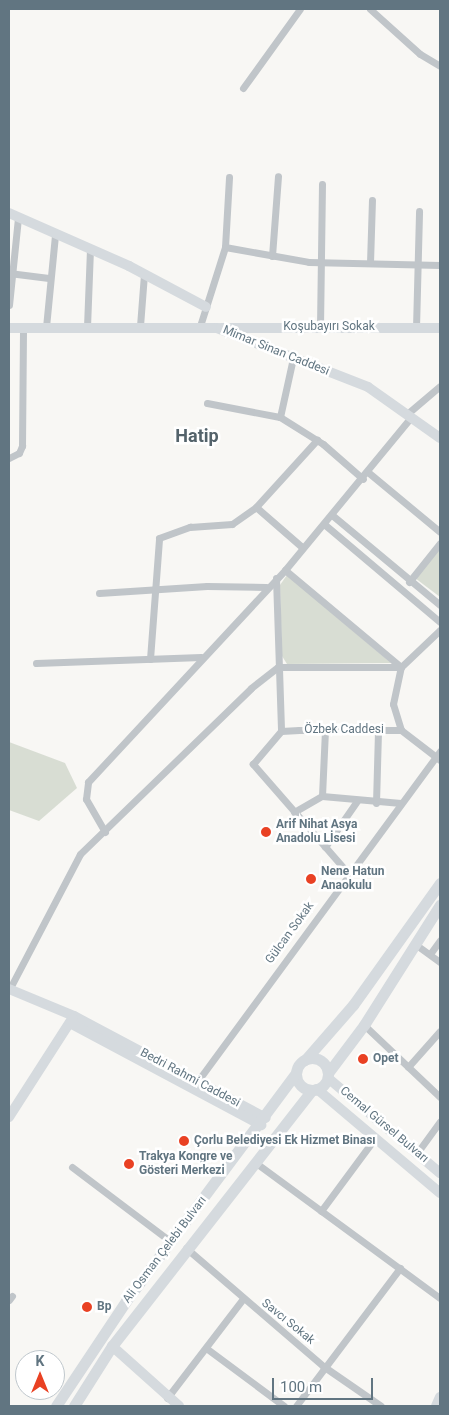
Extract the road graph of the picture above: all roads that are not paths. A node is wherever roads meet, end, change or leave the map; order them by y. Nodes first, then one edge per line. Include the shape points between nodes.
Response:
1 (300, 9) edge
2 (370, 9) edge
3 (440, 66) edge
4 (244, 88) dead end
5 (278, 176) dead end
6 (229, 177) dead end
7 (322, 184) dead end
8 (372, 200) dead end
9 (420, 211) dead end
10 (13, 215) edge
11 (55, 235) junction
12 (225, 247) junction
13 (90, 250) junction
14 (272, 256) junction
15 (323, 262) junction
16 (370, 263) junction
17 (418, 265) junction
18 (440, 265) edge
19 (10, 273) edge
20 (144, 274) junction
21 (49, 278) junction
22 (9, 305) edge
23 (206, 307) junction
24 (140, 326) junction
25 (200, 326) junction
26 (46, 327) junction
27 (87, 327) junction
28 (320, 327) junction
29 (9, 328) edge
30 (23, 328) junction
31 (217, 328) junction
32 (416, 328) junction
33 (440, 328) edge
34 (293, 358) junction
35 (440, 386) edge
36 (207, 402) dead end
37 (409, 416) junction
38 (280, 417) junction
39 (440, 438) edge
40 (316, 440) junction
41 (440, 446) edge
42 (9, 458) edge
43 (369, 473) junction
44 (363, 479) junction
45 (256, 507) junction
46 (332, 515) junction
47 (324, 524) junction
48 (440, 532) edge
49 (440, 543) edge
50 (303, 548) junction
51 (284, 570) junction
52 (276, 578) junction
53 (409, 582) junction
54 (266, 588) junction
55 (154, 590) junction
56 (99, 593) dead end
57 (440, 605) edge
58 (440, 622) edge
59 (440, 630) edge
60 (201, 657) junction
61 (150, 659) junction
62 (36, 663) dead end
63 (278, 667) junction
64 (401, 667) junction
65 (325, 730) junction
66 (378, 730) junction
67 (401, 730) junction
68 (281, 732) junction
69 (439, 756) edge
70 (322, 796) junction
71 (357, 801) junction
72 (376, 803) junction
73 (401, 803) junction
74 (294, 812) junction
75 (105, 832) junction
76 (325, 847) junction
77 (348, 873) junction
78 (440, 883) edge
79 (440, 905) edge
80 (440, 940) edge
81 (416, 944) junction
82 (430, 954) junction
83 (440, 962) edge
84 (9, 989) edge
85 (72, 1020) junction
86 (364, 1025) junction
87 (440, 1031) edge
88 (113, 1042) junction
89 (305, 1060) junction
90 (408, 1067) junction
91 (296, 1072) junction
92 (328, 1075) junction
93 (196, 1082) junction
94 (314, 1090) junction
95 (440, 1097) edge
96 (9, 1116) edge
97 (440, 1120) edge
98 (263, 1122) junction
99 (375, 1138) junction
100 (417, 1153) junction
101 (256, 1163) junction
102 (72, 1167) dead end
103 (440, 1173) edge
104 (440, 1193) edge
105 (321, 1211) junction
106 (171, 1242) junction
107 (186, 1248) junction
108 (400, 1268) junction
109 (440, 1298) edge
110 (242, 1300) junction
111 (109, 1326) junction
112 (112, 1346) junction
113 (206, 1348) junction
114 (322, 1366) junction
115 (440, 1396) edge
116 (168, 1398) junction
117 (56, 1406) edge
118 (74, 1406) edge
119 (179, 1406) edge
120 (284, 1406) edge
121 (296, 1406) edge
122 (382, 1406) edge
123 (436, 1406) edge

1 - 4 street
2 - 3 street via 420,54
5 - 14 street
6 - 12 street
7 - 15 street
8 - 16 street
9 - 17 street
10 - 11 street
10 - 19 street
11 - 13 street
11 - 21 street
12 - 14 street
12 - 23 street
13 - 20 street
13 - 27 street
14 - 15 street
15 - 16 street
15 - 28 street
16 - 17 street
17 - 18 street
17 - 32 street
19 - 21 street
19 - 22 street
20 - 23 street
20 - 24 street
21 - 26 street
23 - 25 street
24 - 25 street, Mimar Sinan Caddesi
24 - 27 street, Mimar Sinan Caddesi
25 - 31 street, Mimar Sinan Caddesi
26 - 27 street, Mimar Sinan Caddesi
26 - 30 street, Mimar Sinan Caddesi
28 - 31 street, Koşubayırı Sokak
28 - 32 street, Koşubayırı Sokak
29 - 30 street, Mimar Sinan Caddesi
30 - 42 street via 22,446 19,454
31 - 34 street, Mimar Sinan Caddesi
32 - 33 street, Koşubayırı Sokak
34 - 37 street, Mimar Sinan Caddesi via 368,388
34 - 38 street
35 - 37 street
36 - 38 street
37 - 39 street, Mimar Sinan Caddesi
37 - 41 street, Mimar Sinan Caddesi
37 - 43 street
38 - 40 street
40 - 44 street
40 - 45 street
43 - 44 street
43 - 48 street
44 - 46 street
45 - 50 street
45 - 55 street via 232,524 190,527 159,538
46 - 47 street
46 - 53 street
47 - 50 street
47 - 58 street
49 - 53 street
50 - 51 street
51 - 52 street
51 - 64 street
52 - 54 street
52 - 63 street
53 - 57 street
54 - 55 street
54 - 60 street
55 - 56 street
55 - 61 street
59 - 64 street
60 - 61 street
60 - 75 street via 88,782 86,799
61 - 62 street
63 - 64 street
63 - 68 street
63 - 75 street
64 - 67 street via 393,704
65 - 66 street, Özbek Caddesi
65 - 68 street, Özbek Caddesi
65 - 70 street
66 - 67 street, Özbek Caddesi
66 - 72 street
67 - 69 street, Özbek Caddesi
68 - 74 street via 253,764
69 - 73 street, Gülcan Sokak
70 - 71 street
70 - 74 street
71 - 72 street
71 - 76 street
72 - 73 street
73 - 77 street, Gülcan Sokak
74 - 76 street
75 - 84 street via 80,854
76 - 77 street
77 - 93 street, Gülcan Sokak
78 - 89 main road via 353,1005
79 - 81 main road
80 - 82 street
81 - 82 street
81 - 86 main road
82 - 83 street
84 - 85 street, Bedri Rahmi Caddesi
85 - 88 street, Bedri Rahmi Caddesi
85 - 96 street
86 - 90 street
86 - 92 main road
87 - 90 street
88 - 93 street, Bedri Rahmi Caddesi
88 - 98 street, Bedri Rahmi Caddesi
89 - 91 main road
89 - 92 main road via 319,1060
90 - 95 street
91 - 94 main road via 302,1086
91 - 98 main road, Ali Osman Çelebi Bulvarı
92 - 94 main road
92 - 100 street, Cemal Gürsel Bulvarı
93 - 98 street, Bedri Rahmi Caddesi
94 - 99 street, Cemal Gürsel Bulvarı
94 - 101 main road, Ali Osman Çelebi Bulvarı
97 - 100 street
98 - 106 main road, Ali Osman Çelebi Bulvarı
99 - 104 street, Cemal Gürsel Bulvarı
99 - 105 street
100 - 103 street, Cemal Gürsel Bulvarı
101 - 105 street
101 - 107 main road, Ali Osman Çelebi Bulvarı
102 - 106 street
105 - 108 street
106 - 111 main road, Ali Osman Çelebi Bulvarı
107 - 110 street, Savcı Sokak
107 - 112 main road, Ali Osman Çelebi Bulvarı
108 - 109 street
108 - 114 street
110 - 113 street
110 - 114 street, Savcı Sokak
111 - 112 street
111 - 117 main road, Ali Osman Çelebi Bulvarı
112 - 116 street
112 - 118 main road, Ali Osman Çelebi Bulvarı
113 - 116 street
113 - 120 street
114 - 121 street
114 - 122 street, Savcı Sokak
115 - 123 street
116 - 119 street

